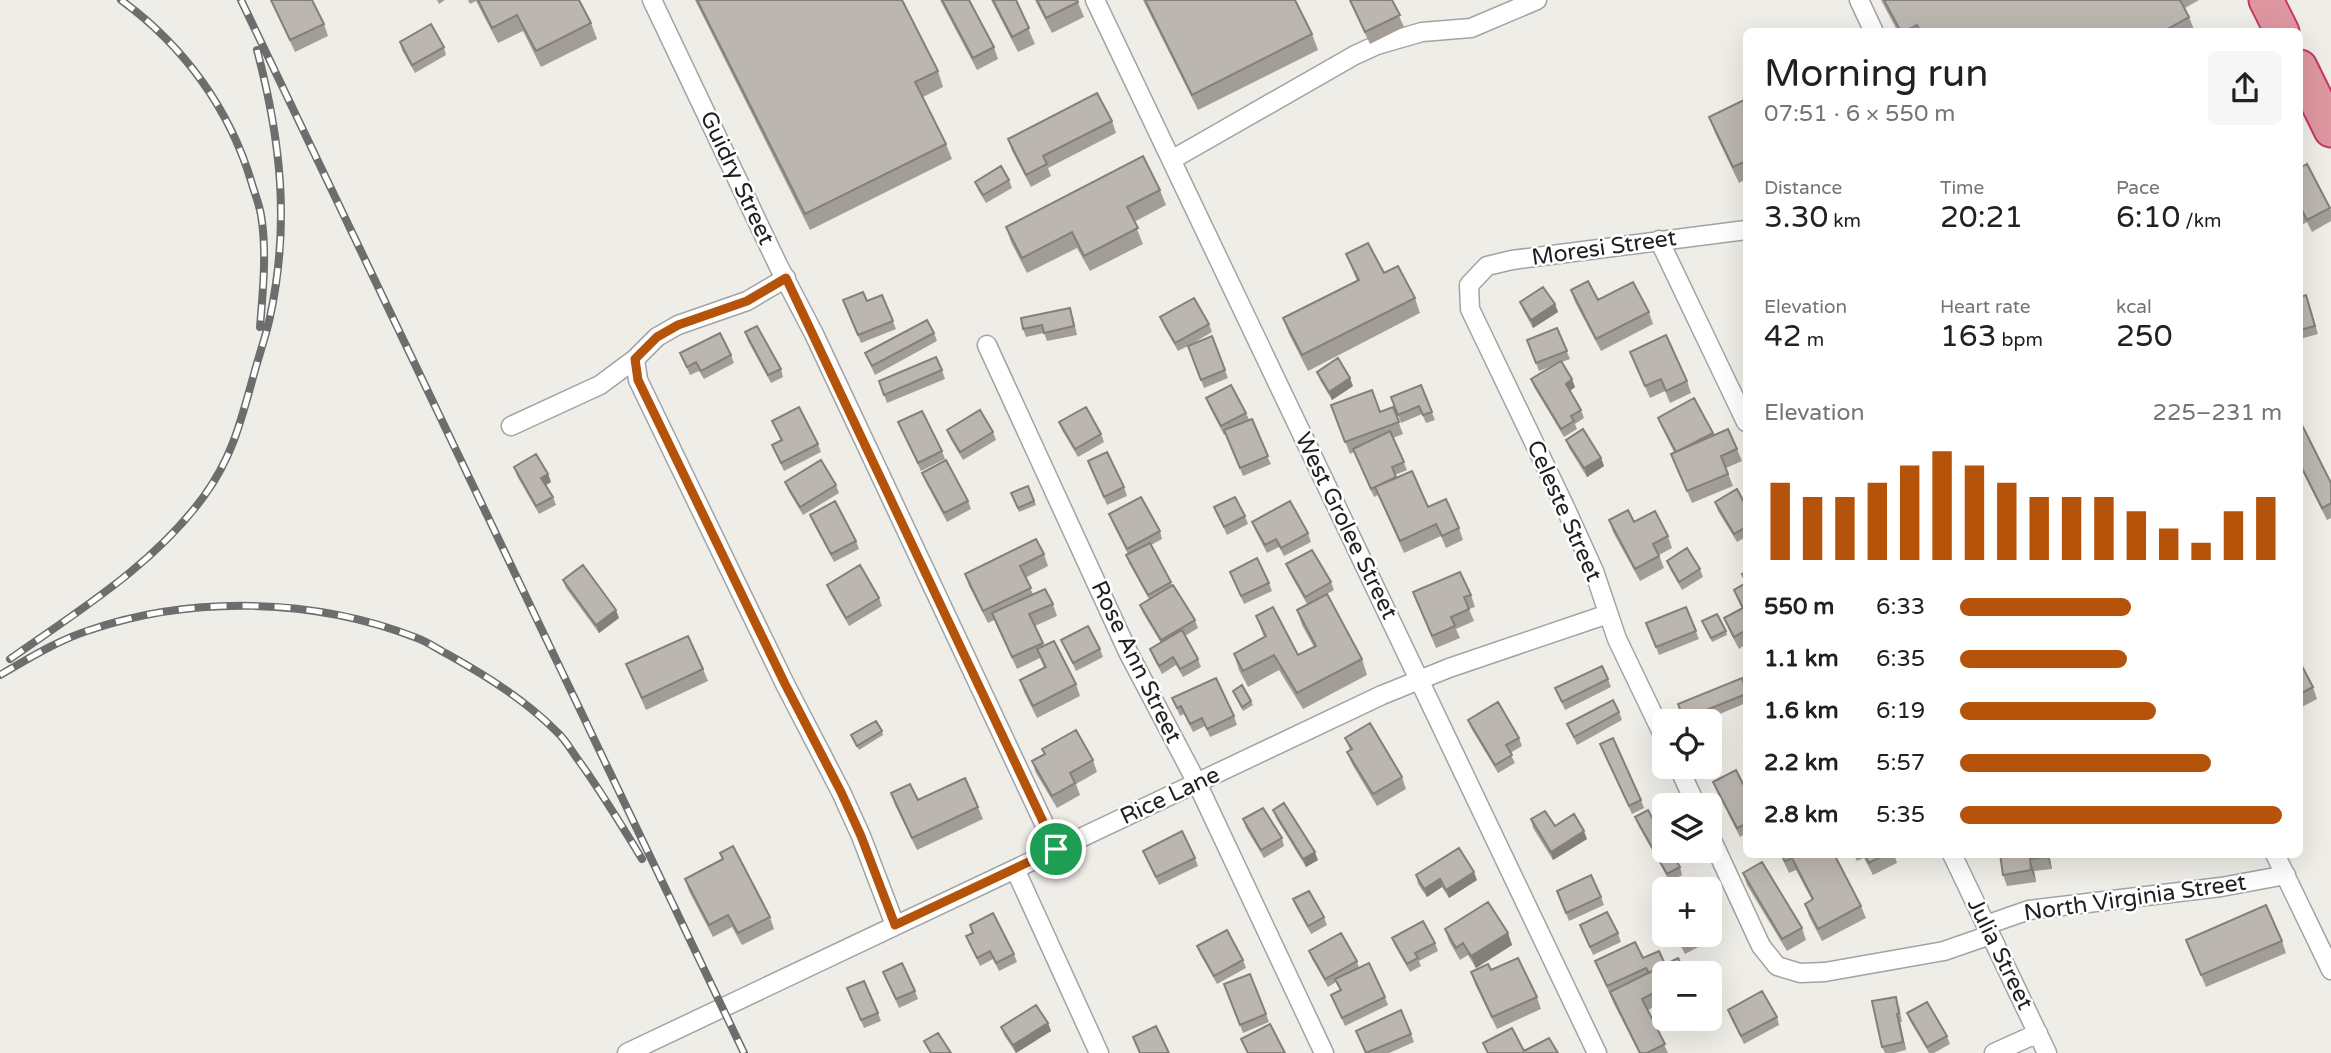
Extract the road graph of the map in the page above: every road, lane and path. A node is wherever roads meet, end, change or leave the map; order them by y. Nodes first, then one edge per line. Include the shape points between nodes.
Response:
1 (652, 0) edge
2 (1095, 0) edge
3 (1537, 0) edge
4 (1859, 0) edge
5 (2266, 0) edge
6 (1872, 28) edge
7 (2280, 28) edge
8 (2303, 73) edge
9 (2331, 130) edge
10 (1173, 159) junction
11 (1743, 230) edge
12 (1659, 240) junction
13 (786, 278) junction
14 (1469, 285) joint
15 (987, 345) dead end
16 (635, 359) junction
17 (1743, 416) edge
18 (512, 426) dead end
19 (1608, 614) junction
20 (1420, 680) junction
21 (1652, 712) edge
22 (1197, 783) junction
23 (1056, 849) junction
24 (1954, 858) edge
25 (2277, 858) edge
26 (1722, 862) edge
27 (1015, 869) junction
28 (2286, 875) junction
29 (895, 925) junction
30 (1988, 930) junction
31 (2331, 970) edge
32 (2038, 1033) junction
33 (1095, 1052) edge
34 (627, 1053) edge
35 (1324, 1053) edge
36 (1597, 1053) edge
37 (1994, 1053) edge
38 (2047, 1053) edge

1 - 13 street, Guidry Street
2 - 10 street, West Grolee Street
3 - 10 street via 1471,28 1422,32 1377,45
4 - 6 street
5 - 7 highway
8 - 9 highway
10 - 20 street, West Grolee Street
11 - 12 street, Moresi Street
12 - 14 street, Moresi Street via 1487,266
12 - 17 street
13 - 16 street via 747,301 678,325 657,337
13 - 23 street, Guidry Street
14 - 19 street, Celeste Street via 1469,309 1564,505
15 - 22 street, Rose Ann Street via 1128,652
16 - 18 street via 600,385
16 - 29 street via 638,380 841,792
19 - 20 street, Rice Lane
19 - 21 street, Celeste Street
20 - 22 street, Rice Lane
20 - 36 street, West Grolee Street
22 - 23 street, Rice Lane
22 - 35 street, Rose Ann Street
23 - 27 street, Rice Lane
24 - 30 street, Julia Street
25 - 28 street
26 - 30 street via 1761,946 1777,966 1800,973 1944,951
27 - 29 street, Rice Lane
27 - 33 street
28 - 30 street, North Virginia Street via 2029,910
28 - 31 street
29 - 34 street, Rice Lane
30 - 32 street, Julia Street
32 - 37 street
32 - 38 street, Julia Street

